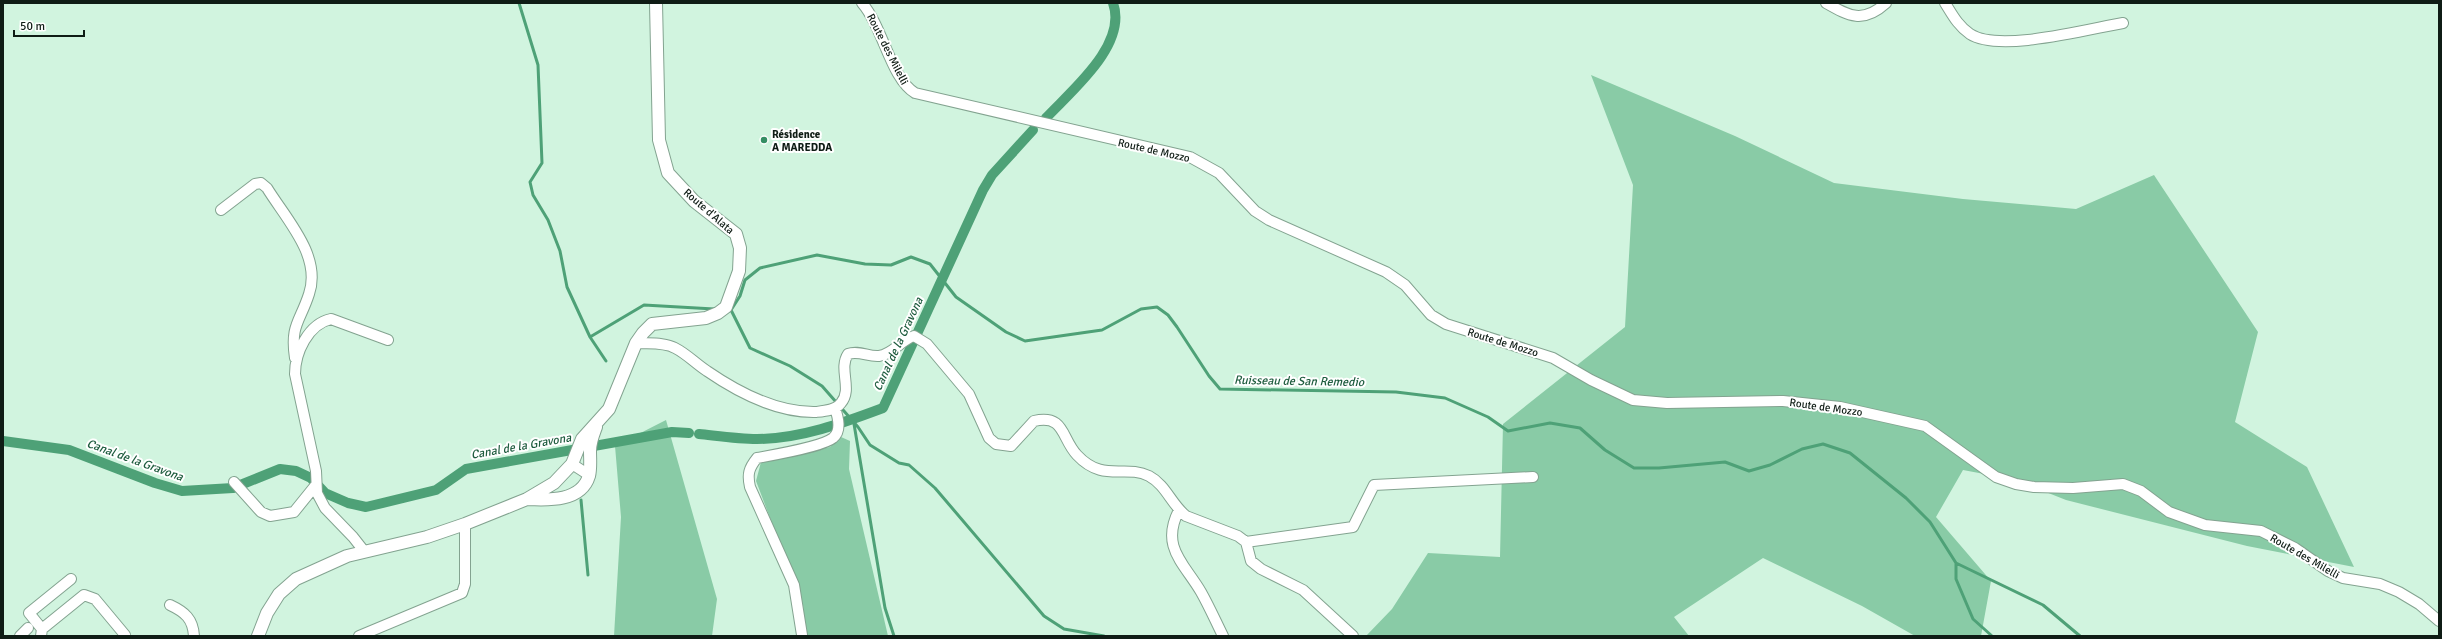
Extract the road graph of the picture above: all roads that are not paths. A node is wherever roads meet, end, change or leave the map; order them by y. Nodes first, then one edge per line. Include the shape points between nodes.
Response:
1 (656, 3) edge
2 (862, 3) edge
3 (1826, 3) edge
4 (1886, 3) edge
5 (1945, 3) edge
6 (2124, 23) dead end
7 (915, 93) joint
8 (221, 210) dead end
9 (388, 340) dead end
10 (636, 343) junction
11 (295, 360) junction
12 (839, 405) junction
13 (599, 420) junction
14 (572, 464) junction
15 (589, 475) junction
16 (1533, 477) dead end
17 (2123, 484) joint
18 (237, 486) dead end
19 (315, 486) junction
20 (527, 499) junction
21 (1179, 510) junction
22 (466, 524) junction
23 (1246, 542) junction
24 (364, 551) junction
25 (71, 580) dead end
26 (170, 605) dead end
27 (2439, 621) edge
28 (28, 628) dead end
29 (42, 633) edge
30 (802, 635) edge
31 (20, 636) edge
32 (124, 636) edge
33 (194, 636) edge
34 (258, 636) edge
35 (359, 636) edge
36 (1223, 636) edge
37 (1353, 636) edge

1 - 10 street, Route d'Alata via 659,140 668,173 694,200 736,234 740,248 739,271 726,307 718,314 706,318 652,324
2 - 7 street, Route des Milelli via 877,26 902,82
3 - 4 street via 1848,15 1858,17 1869,15
5 - 6 street via 1963,29 1987,41 2025,40
7 - 17 street, Route de Mozzo via 1089,135 1165,150 1195,160 1218,172 1255,211 1269,220 1386,272 1405,285 1431,315 1446,324 1553,358 1633,400 1667,403 1783,401 1840,407 1924,426 1996,476 2016,484 2073,488
8 - 11 street via 255,184 261,183 267,188 311,262 313,276 309,294 292,339
9 - 11 street via 331,319 318,325 310,333
10 - 12 street via 675,348 708,372 781,409 807,412
10 - 13 street, Route d'Alata via 609,409
11 - 19 street via 295,374 316,471
12 - 21 street via 846,388 843,367 848,354 854,352 878,356 914,336 927,344 969,394 989,438 996,444 1011,446 1034,421 1052,421 1060,426 1077,455 1107,473 1136,472 1148,476 1160,483
12 - 30 street via 838,430 833,438 806,448 758,458 751,466 748,476 750,487 794,585
13 - 14 street via 582,440
13 - 15 street via 591,441
14 - 15 street
14 - 20 street via 554,483
15 - 20 street via 585,484 573,496
16 - 23 street via 1374,485 1353,527
17 - 27 street, Route des Milelli via 2141,491 2170,512 2205,525 2261,531 2343,578 2380,584 2399,592 2419,604
18 - 19 street via 261,512 270,516 294,512
19 - 24 street via 325,508
20 - 22 street
21 - 23 street via 1186,516 1238,536
21 - 36 street via 1173,522 1172,537 1176,558 1201,592
22 - 24 street via 427,537
22 - 35 street via 465,584 462,593
23 - 37 street via 1251,561 1261,569 1304,590
24 - 34 street via 296,579 279,594 267,613
25 - 29 street via 29,613
26 - 33 street via 185,612 193,627
28 - 31 street
29 - 32 street via 84,595 95,599

